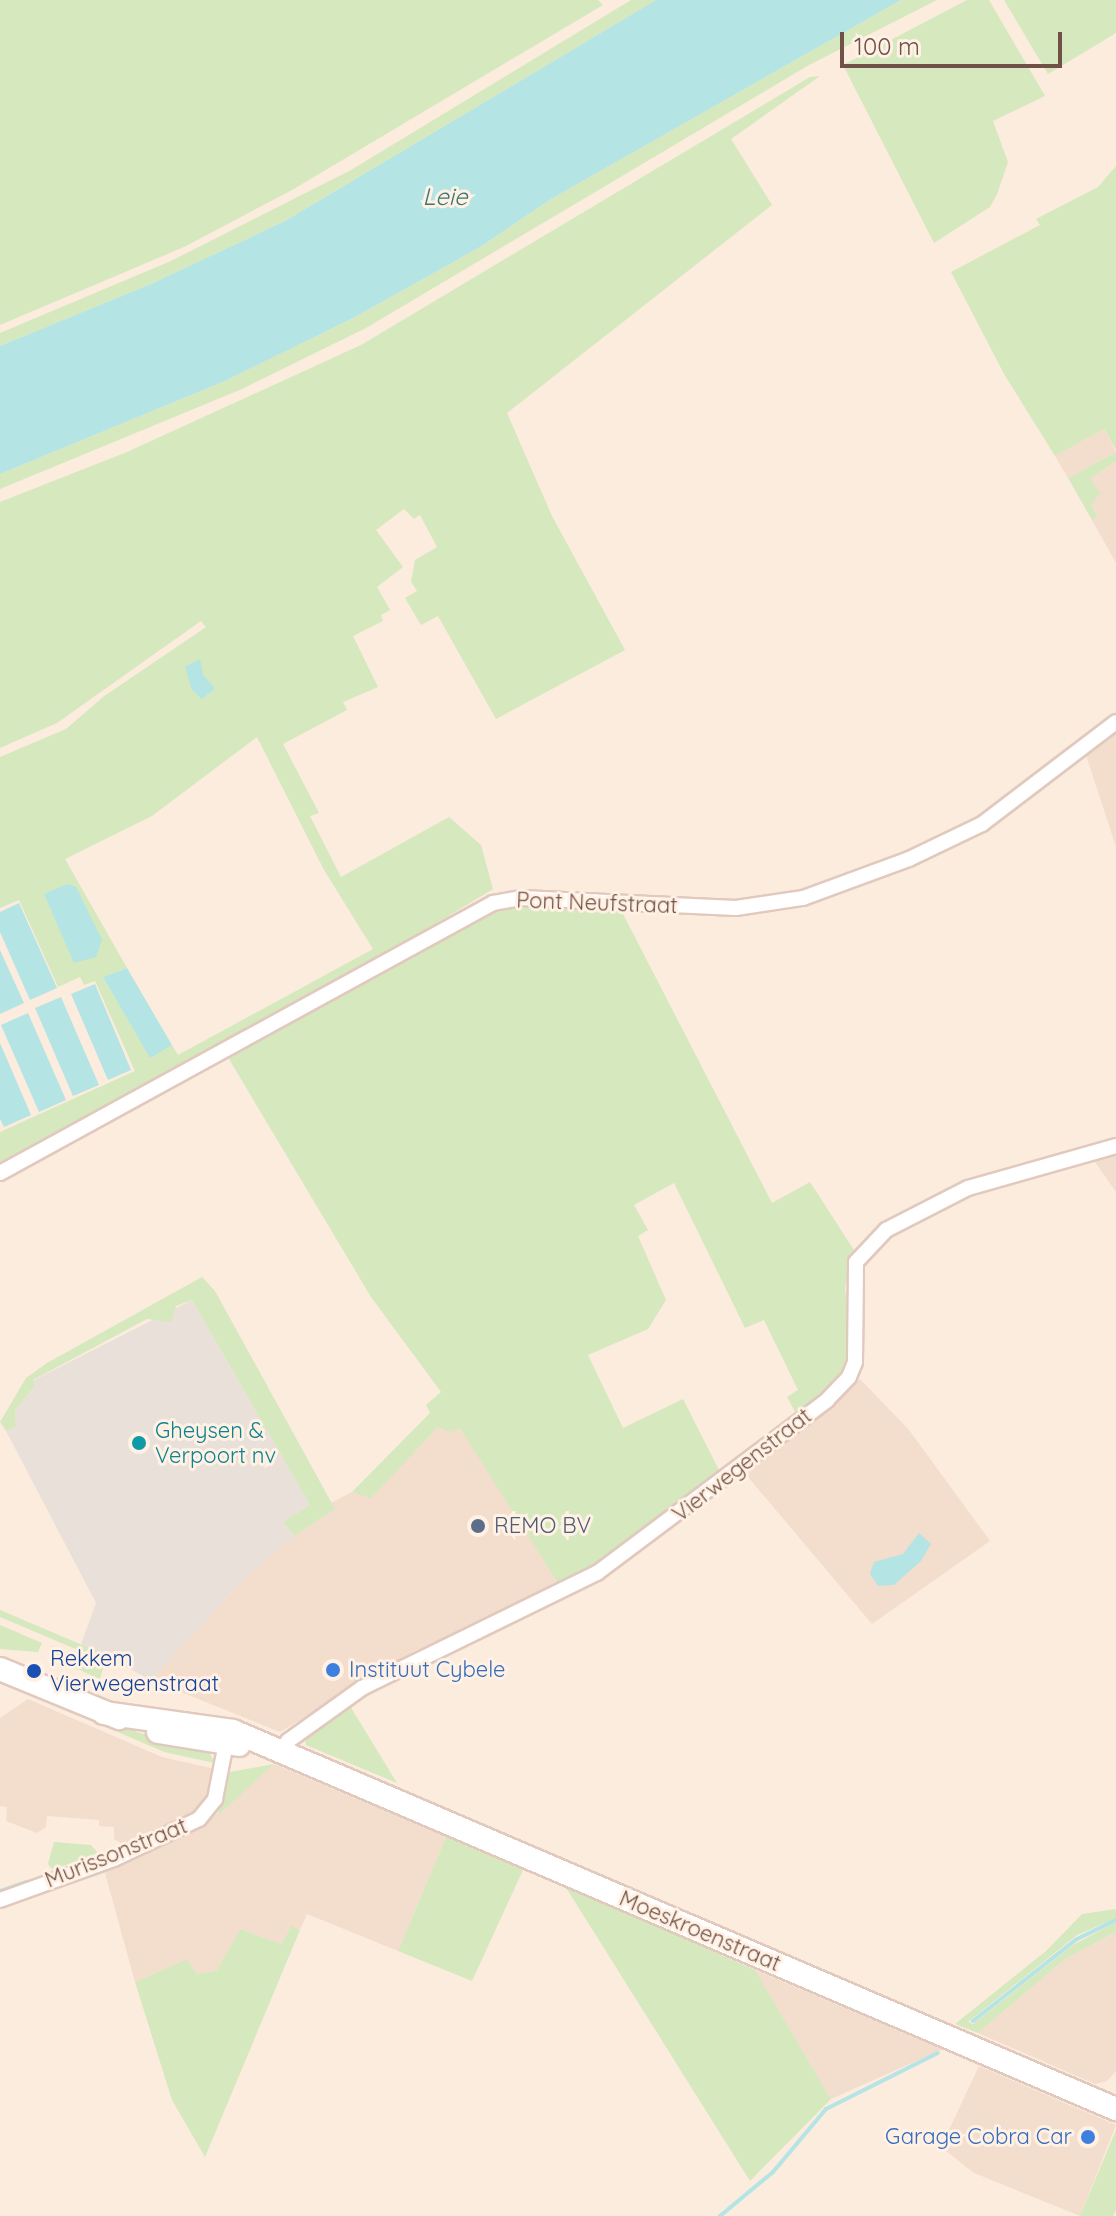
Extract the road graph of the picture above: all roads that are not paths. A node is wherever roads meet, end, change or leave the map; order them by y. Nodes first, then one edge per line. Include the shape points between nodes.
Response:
1 (1116, 722) edge
2 (1116, 1146) edge
3 (0, 1173) edge
4 (0, 1669) edge
5 (104, 1713) junction
6 (226, 1743) junction
7 (283, 1753) junction
8 (0, 1900) edge
9 (1113, 2102) edge

1 - 3 street, Pont Neufstraat via 973,829 803,898 736,908 522,898 493,903
2 - 7 street, Vierwegenstraat via 968,1188 886,1230 856,1262 855,1362 849,1377 827,1400 597,1573 374,1682 288,1741
4 - 5 main road, Moeskroenstraat
5 - 6 main road, Moeskroenstraat via 153,1731
5 - 7 main road, Moeskroenstraat via 213,1725
6 - 7 main road, Moeskroenstraat
6 - 8 street, Murissonstraat via 215,1799 199,1819 114,1859
7 - 9 main road, Moeskroenstraat

